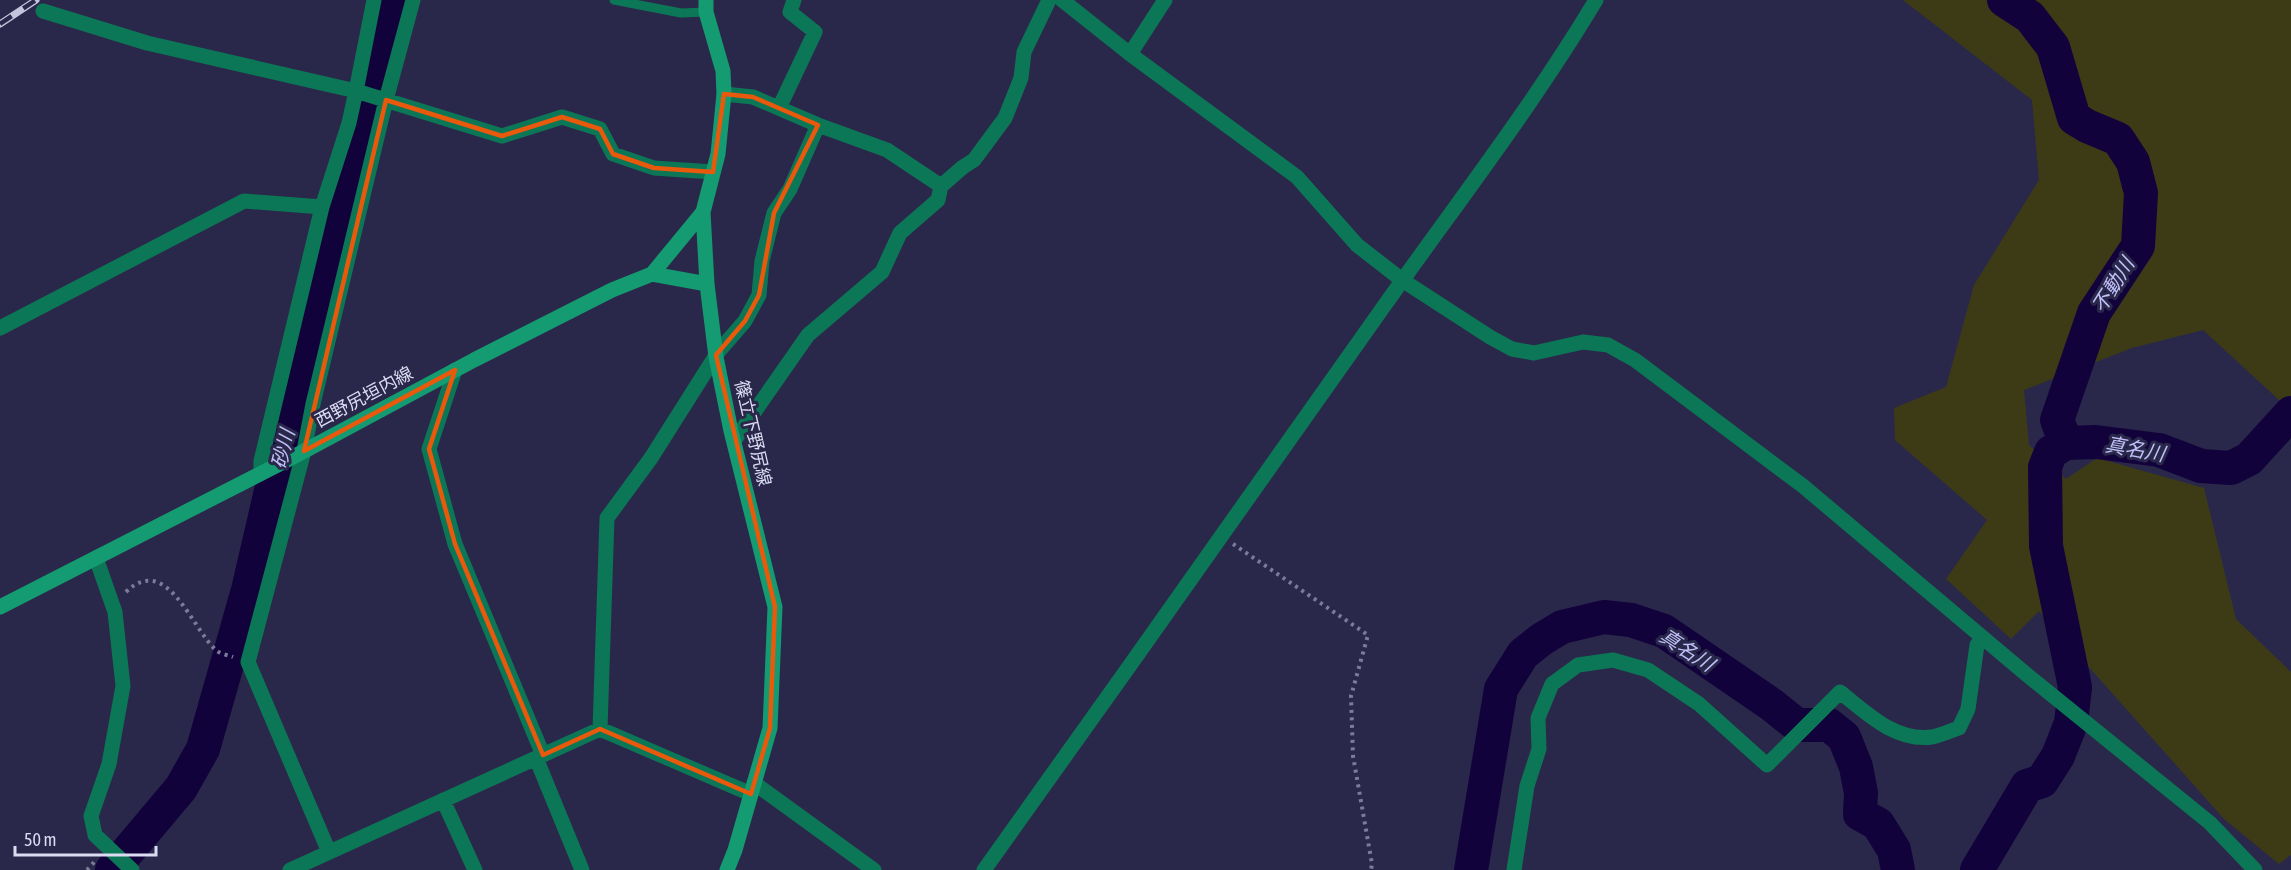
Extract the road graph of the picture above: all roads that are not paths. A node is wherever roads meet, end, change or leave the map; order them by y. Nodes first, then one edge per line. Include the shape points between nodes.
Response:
1 (374, 0) edge
2 (413, 0) edge
3 (614, 0) edge
4 (794, 0) edge
5 (1049, 0) edge
6 (1062, 0) edge
7 (1165, 0) edge
8 (1596, 0) edge
9 (706, 6) edge
10 (43, 11) dead end
11 (1130, 54) junction
12 (359, 92) junction
13 (724, 94) junction
14 (382, 99) junction
15 (779, 108) junction
16 (818, 126) junction
17 (713, 172) junction
18 (941, 186) junction
19 (322, 207) junction
20 (703, 212) junction
21 (652, 274) junction
22 (1402, 280) junction
23 (706, 284) junction
24 (0, 328) edge
25 (716, 357) junction
26 (455, 370) junction
27 (734, 441) junction
28 (299, 453) junction
29 (265, 470) junction
30 (98, 556) junction
31 (0, 607) edge
32 (1983, 638) junction
33 (600, 729) junction
34 (539, 757) junction
35 (752, 789) junction
36 (443, 800) junction
37 (329, 852) junction
38 (132, 870) edge
39 (290, 870) edge
40 (475, 870) edge
41 (582, 870) edge
42 (727, 870) edge
43 (874, 870) edge
44 (984, 870) edge
45 (1515, 870) edge
46 (2255, 870) edge

1 - 12 street
2 - 14 street
3 - 9 lane via 681,13
4 - 15 street via 790,12 815,32
5 - 18 street via 1024,52 1021,78 1005,118 974,160
6 - 11 street
7 - 11 street
8 - 22 street via 1503,142
9 - 13 main road, 篠立下野尻線 via 723,71
10 - 12 street via 147,42
11 - 22 street via 1297,177 1357,245
12 - 14 street
12 - 19 street
13 - 15 street via 753,97
13 - 17 main road, 篠立下野尻線
14 - 17 street via 502,136 562,117 600,129 613,154 654,168
14 - 28 street
15 - 16 street
16 - 18 street via 886,150
16 - 25 street via 790,189 774,213 762,261 759,295 745,321
17 - 20 main road, 篠立下野尻線
18 - 27 street via 938,200 900,233 882,272 808,335
19 - 24 street via 244,201
19 - 29 street via 261,461
20 - 21 main road, 西野尻垣内線
20 - 23 main road, 篠立下野尻線
21 - 23 main road
21 - 26 main road, 西野尻垣内線 via 612,290
22 - 32 street via 1512,349 1534,353 1583,342 1608,345 1635,360 1803,486
22 - 44 street
23 - 25 main road, 篠立下野尻線
25 - 27 main road, 篠立下野尻線
25 - 33 street via 607,518
26 - 28 main road, 西野尻垣内線
26 - 34 street via 429,449 455,544
27 - 35 main road, 篠立下野尻線 via 775,608 770,728
28 - 29 main road, 西野尻垣内線
28 - 37 street via 248,662
29 - 30 main road, 西野尻垣内線
30 - 31 main road, 西野尻垣内線
30 - 38 street via 115,612 123,686 109,764 91,816 95,835
32 - 45 street via 1977,645 1968,709 1959,728 1931,737 1905,736 1882,726 1840,692 1767,765 1699,704 1647,670 1613,660 1578,665 1552,684 1538,718 1539,749 1527,786
32 - 46 street via 2210,823
33 - 34 street
33 - 35 street
34 - 36 street
34 - 41 street
35 - 42 main road, 篠立下野尻線
35 - 43 street
36 - 37 street
36 - 40 street
37 - 39 street

